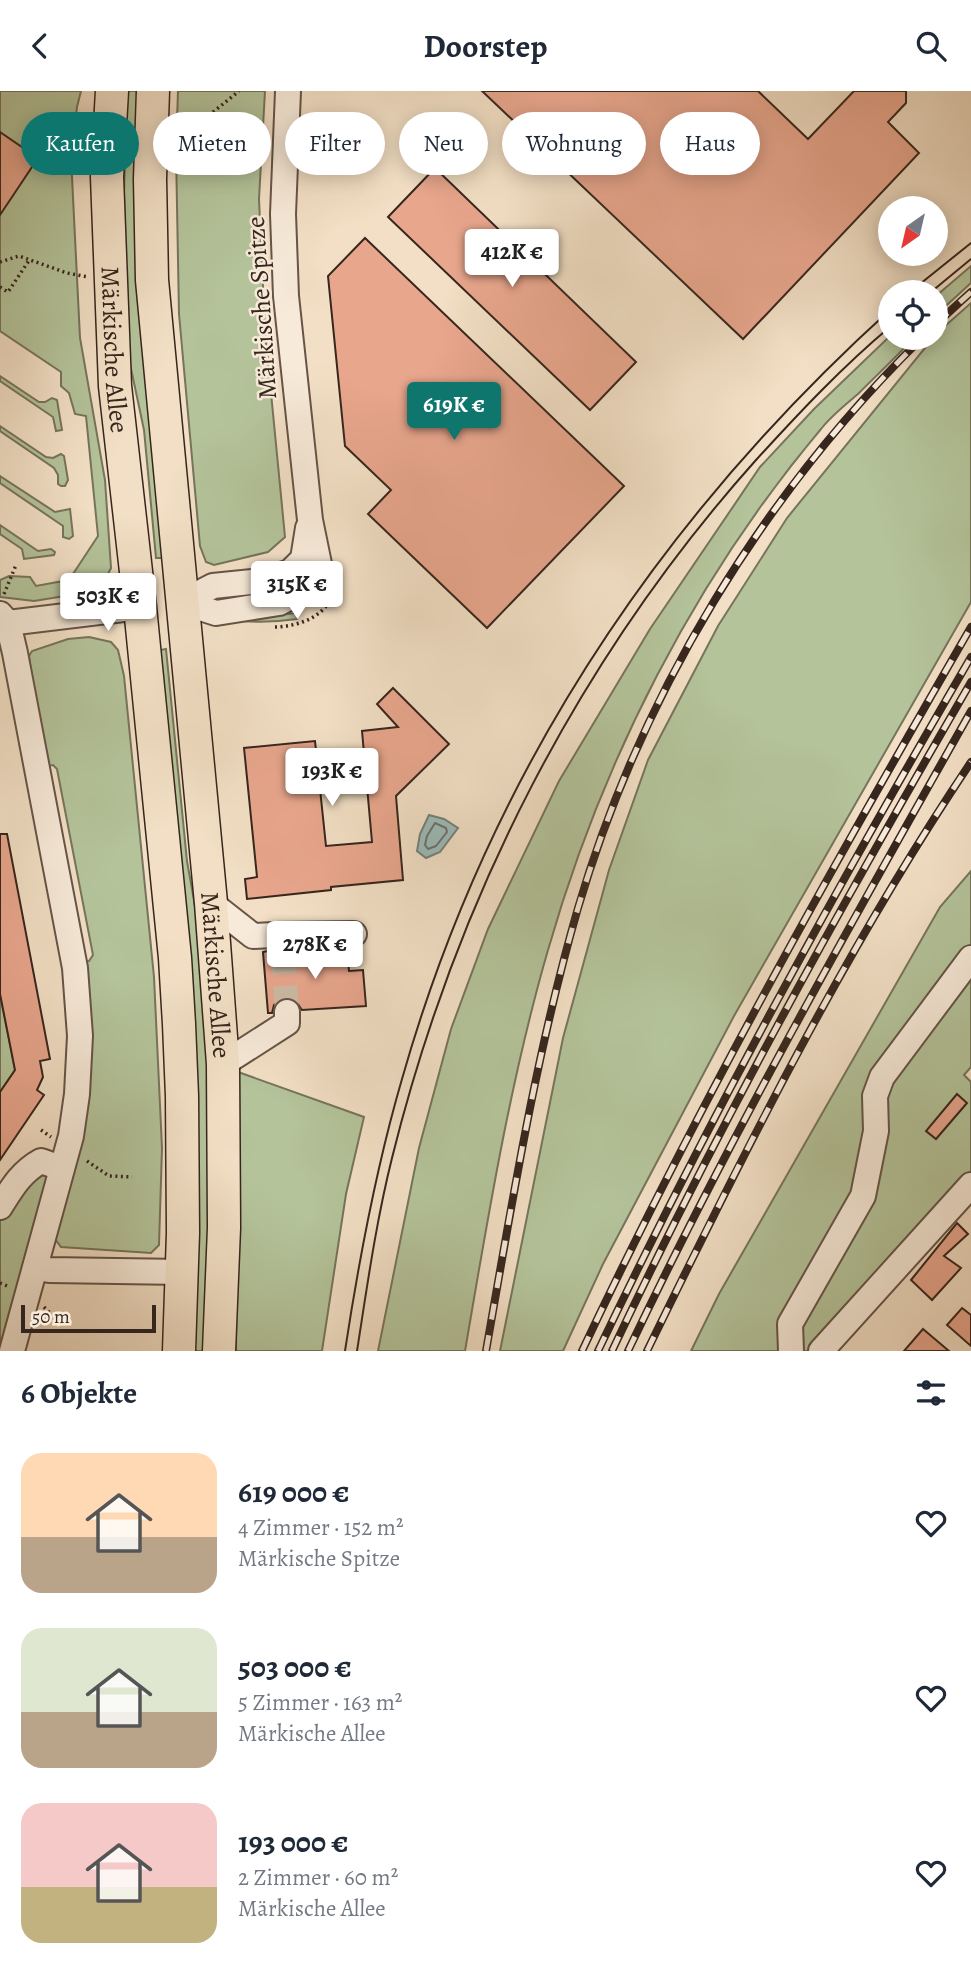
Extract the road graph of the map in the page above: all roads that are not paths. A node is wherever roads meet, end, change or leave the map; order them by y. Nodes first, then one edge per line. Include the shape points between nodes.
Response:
1 (112, 91) edge
2 (153, 91) edge
3 (288, 91) edge
4 (182, 602) junction
5 (140, 607) junction
6 (3, 612) edge
7 (211, 903) junction
8 (354, 934) dead end
9 (971, 958) edge
10 (287, 1012) tunnel mouth
11 (223, 1064) junction
12 (61, 1168) junction
13 (971, 1185) edge
14 (0, 1207) edge
15 (36, 1268) junction
16 (183, 1272) junction
17 (12, 1351) edge
18 (179, 1351) edge
19 (219, 1351) edge
20 (791, 1351) edge
21 (821, 1351) edge

1 - 5 main road, Märkische Allee via 107,177 115,386
2 - 4 main road, Märkische Allee via 152,281
3 - 4 street, Märkische Spitze via 283,214 286,296 310,520 319,564 302,591 279,603 216,613
4 - 5 main road
4 - 7 main road, Märkische Allee
5 - 6 street
5 - 16 main road, Märkische Allee via 174,945 183,1096
6 - 12 street via 79,1004 77,1094
7 - 8 street via 253,936 279,943
7 - 11 main road, Märkische Allee
9 - 20 street via 882,1077 874,1096 876,1131 863,1196 790,1324
10 - 11 street via 287,1023
11 - 19 main road, Märkische Allee
12 - 14 street via 41,1161 28,1168
12 - 15 street
13 - 21 street
15 - 16 street
15 - 17 street
16 - 18 main road, Märkische Allee

